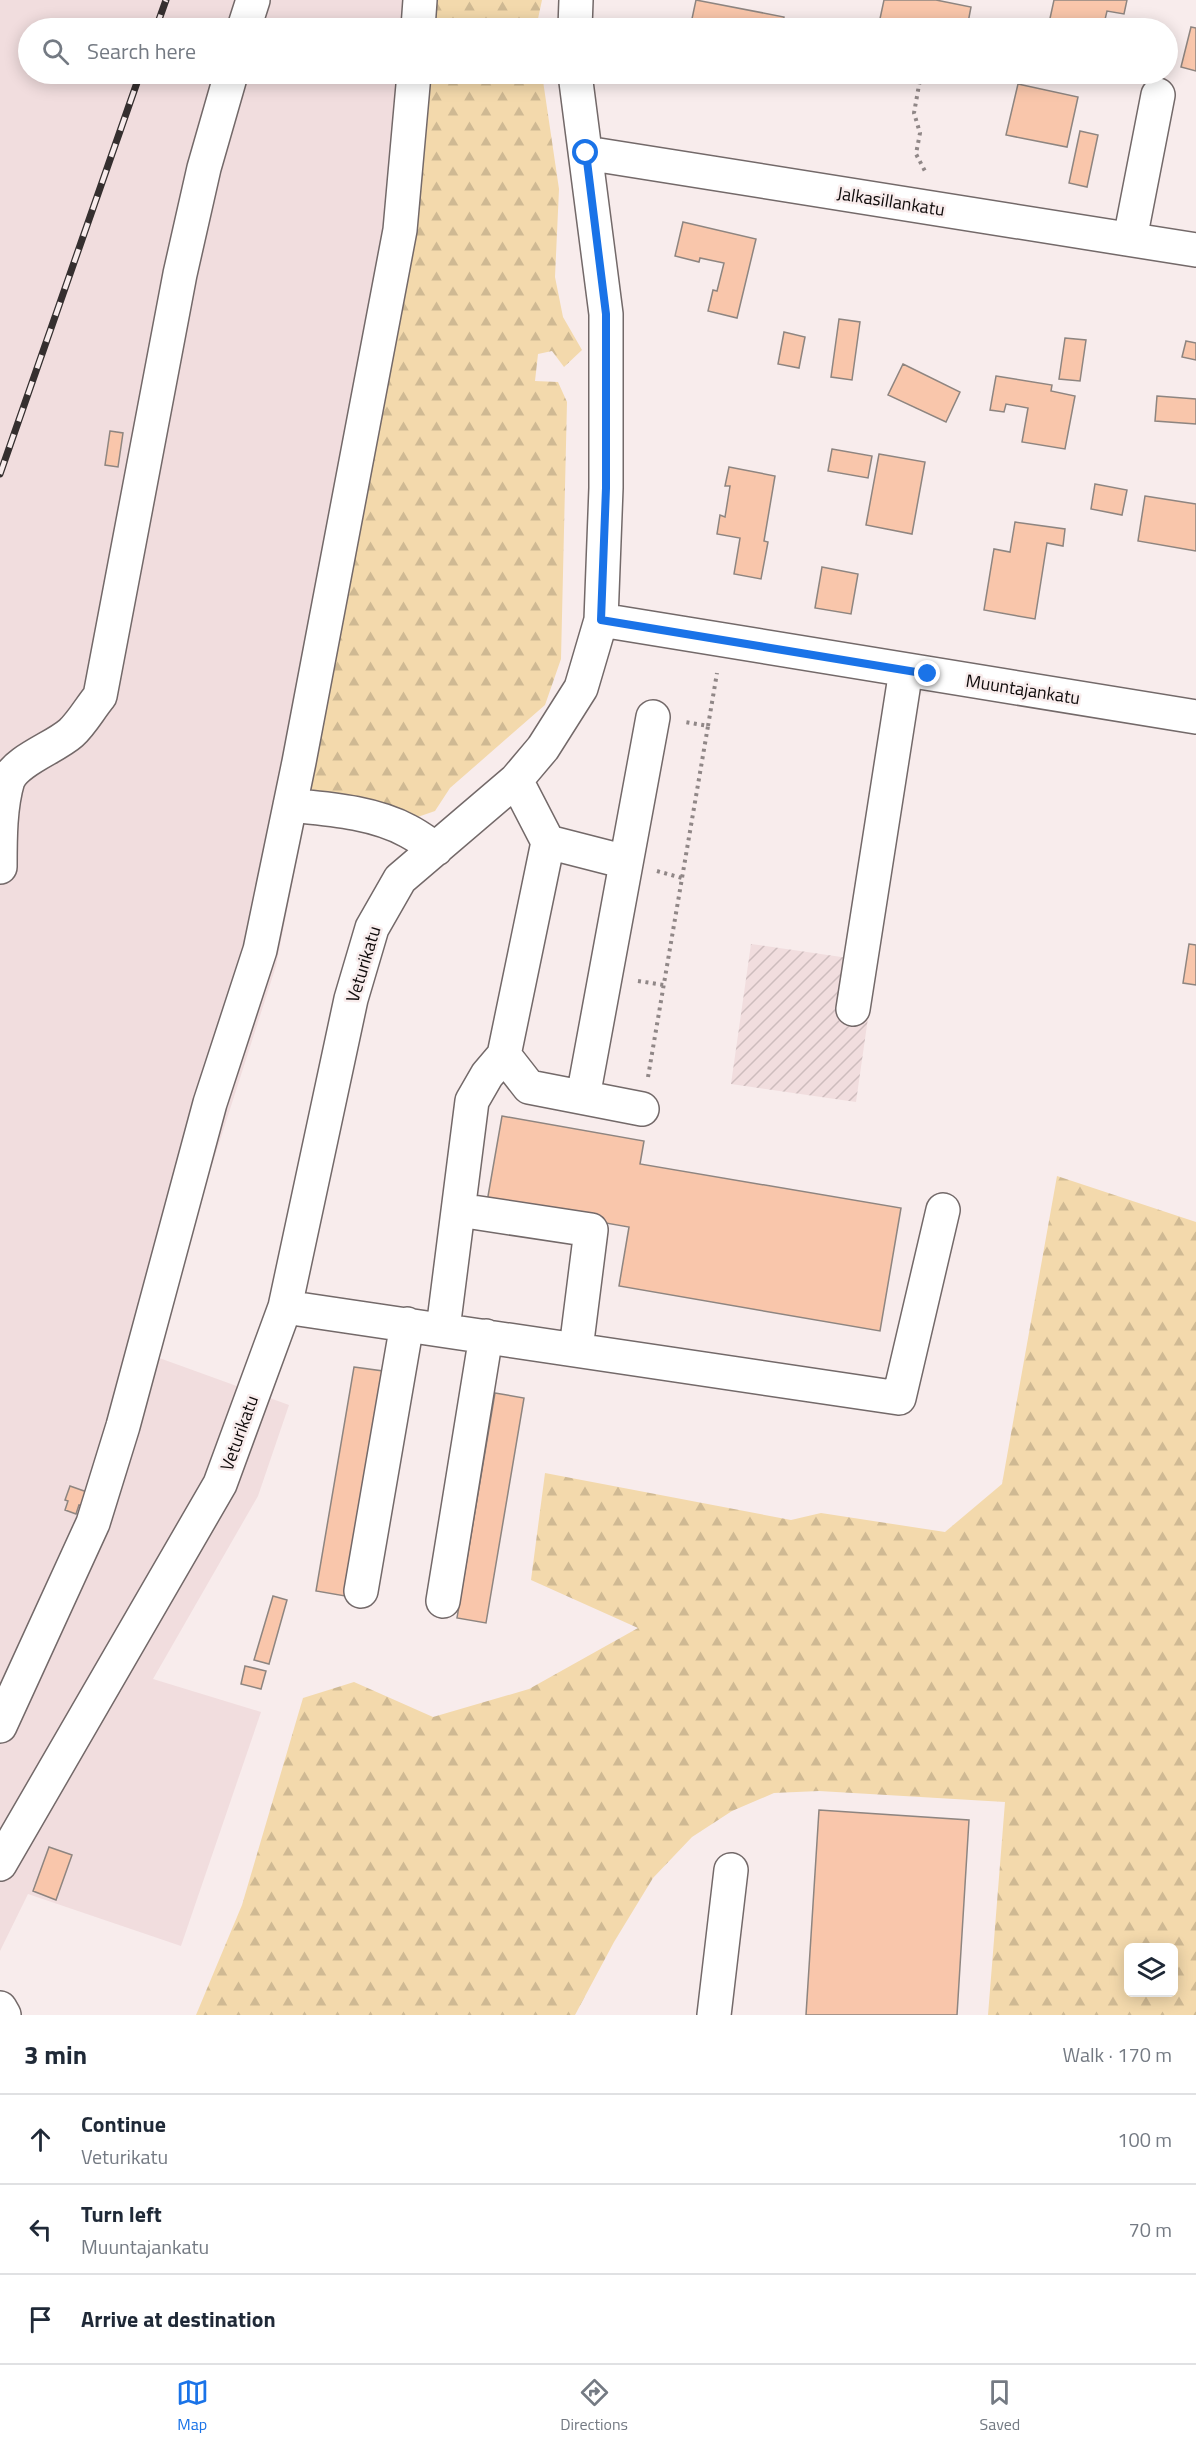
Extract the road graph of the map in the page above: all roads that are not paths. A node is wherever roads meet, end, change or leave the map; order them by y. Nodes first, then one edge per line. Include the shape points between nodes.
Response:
1 (253, 0) edge
2 (420, 0) edge
3 (576, 0) edge
4 (247, 18) edge
5 (419, 18) edge
6 (575, 18) edge
7 (228, 84) edge
8 (413, 84) edge
9 (576, 84) edge
10 (1158, 95) dead end
11 (586, 153) junction
12 (1130, 239) junction
13 (1196, 250) edge
14 (601, 620) junction
15 (906, 670) junction
16 (653, 717) road end
17 (1196, 717) edge
18 (516, 780) junction
19 (290, 805) junction
20 (548, 842) junction
21 (436, 849) junction
22 (626, 862) junction
23 (0, 867) edge
24 (853, 1009) dead end
25 (504, 1055) junction
26 (583, 1097) junction
27 (642, 1109) road end
28 (459, 1210) junction
29 (943, 1210) dead end
30 (285, 1307) junction
31 (407, 1324) junction
32 (443, 1329) junction
33 (486, 1336) junction
34 (576, 1349) junction
35 (361, 1592) dead end
36 (443, 1601) dead end
37 (0, 1726) edge
38 (0, 1864) edge
39 (731, 1870) dead end
40 (0, 2008) edge
41 (4, 2015) edge
42 (714, 2015) edge

1 - 4 street
2 - 5 street
3 - 6 street
7 - 23 street via 180,274 100,696 72,732 21,765 9,778 1,807
8 - 19 street via 400,230
9 - 11 street, Veturikatu
10 - 12 street
11 - 12 street, Jalkasillankatu
11 - 14 street, Veturikatu via 606,314
12 - 13 street, Jalkasillankatu
14 - 15 street, Muuntajankatu
14 - 18 street, Veturikatu via 581,688 543,748
15 - 17 street, Muuntajankatu
15 - 24 street
16 - 22 street
18 - 20 street
18 - 21 street, Veturikatu
19 - 21 street via 373,819 407,830
19 - 37 street via 260,950 207,1114 123,1426 93,1522
20 - 22 street
20 - 25 street
21 - 30 street, Veturikatu via 400,879 372,928 351,999
22 - 26 street
25 - 26 street via 529,1087
25 - 28 street via 472,1101
26 - 27 street
28 - 32 street
28 - 34 street via 591,1230
29 - 34 street via 899,1398
30 - 31 street
30 - 38 street, Veturikatu via 220,1484
31 - 32 street
31 - 35 street
32 - 33 street
33 - 34 street
33 - 36 street
39 - 42 street
40 - 41 street

